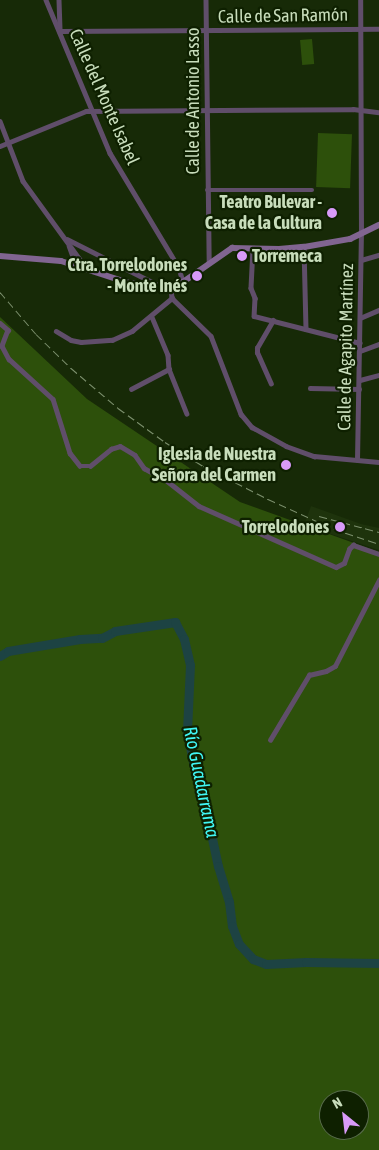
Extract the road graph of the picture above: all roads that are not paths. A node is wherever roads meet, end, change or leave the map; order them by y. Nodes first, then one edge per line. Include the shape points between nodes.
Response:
1 (46, 0) edge
2 (60, 0) edge
3 (206, 0) edge
4 (360, 0) edge
5 (360, 29) junction
6 (379, 29) edge
7 (206, 30) junction
8 (60, 31) junction
9 (207, 110) junction
10 (361, 110) junction
11 (91, 111) junction
12 (379, 112) edge
13 (0, 121) edge
14 (9, 143) junction
15 (0, 146) edge
16 (207, 190) junction
17 (312, 190) dead end
18 (379, 225) edge
19 (361, 234) junction
20 (66, 239) junction
21 (304, 247) junction
22 (253, 248) junction
23 (379, 255) edge
24 (0, 256) edge
25 (361, 260) junction
26 (68, 262) junction
27 (209, 262) junction
28 (87, 269) junction
29 (183, 282) junction
30 (160, 287) junction
31 (171, 287) junction
32 (172, 298) junction
33 (379, 310) edge
34 (152, 316) junction
35 (360, 318) junction
36 (273, 320) junction
37 (0, 323) edge
38 (306, 329) junction
39 (56, 331) dead end
40 (360, 343) junction
41 (379, 344) edge
42 (360, 351) junction
43 (169, 370) junction
44 (379, 375) edge
45 (360, 380) junction
46 (271, 384) dead end
47 (310, 388) dead end
48 (131, 389) dead end
49 (359, 389) junction
50 (188, 414) dead end
51 (357, 460) junction
52 (379, 462) edge
53 (379, 554) edge
54 (379, 580) edge
55 (270, 740) dead end

1 - 8 street, Calle del Monte Isabel
2 - 8 street
3 - 7 street, Calle de Antonio Lasso
4 - 5 street, Calle de Agapito Martínez
5 - 6 street, Calle de San Ramón
5 - 7 street, Calle de San Ramón
5 - 10 street, Calle de Agapito Martínez
7 - 8 street, Calle de San Ramón
7 - 9 street, Calle de Antonio Lasso
8 - 11 street, Calle del Monte Isabel
9 - 10 street
9 - 11 street
9 - 16 street, Calle de Antonio Lasso
10 - 12 street
10 - 19 street, Calle de Agapito Martínez
11 - 14 street
11 - 29 street, Calle del Monte Isabel via 110,154 178,268
13 - 14 street
14 - 15 street
14 - 20 street via 23,181
16 - 17 street
16 - 27 street, Calle de Antonio Lasso
18 - 19 main road
19 - 21 main road
19 - 25 street, Calle de Agapito Martínez
20 - 26 street via 73,258
20 - 28 street
20 - 30 street
21 - 22 main road
21 - 38 street
22 - 27 main road via 232,248
22 - 36 street via 251,288 255,298 254,316
23 - 25 street
24 - 26 main road
25 - 35 street, Calle de Agapito Martínez
26 - 28 main road
27 - 29 main road
28 - 30 main road via 129,283
29 - 31 main road
30 - 31 main road
31 - 32 street
32 - 34 street
32 - 51 street via 211,336 245,421 286,446 314,456
33 - 35 street
34 - 39 street via 132,331 112,340 81,342
34 - 43 street via 168,355
35 - 40 street, Calle de Agapito Martínez
36 - 38 street
36 - 46 street via 257,348
37 - 53 street via 8,330 2,346 9,359 53,399 70,453 80,466 90,466 120,446 135,455 144,468 166,480 199,506 336,567 344,563 353,545
38 - 40 street
40 - 42 street, Calle de Agapito Martínez
41 - 42 street
42 - 45 street, Calle de Agapito Martínez
43 - 48 street
43 - 50 street
44 - 45 street
45 - 49 street, Calle de Agapito Martínez
47 - 49 street
49 - 51 street, Calle de Agapito Martínez
51 - 52 street
54 - 55 street via 335,666 309,675

